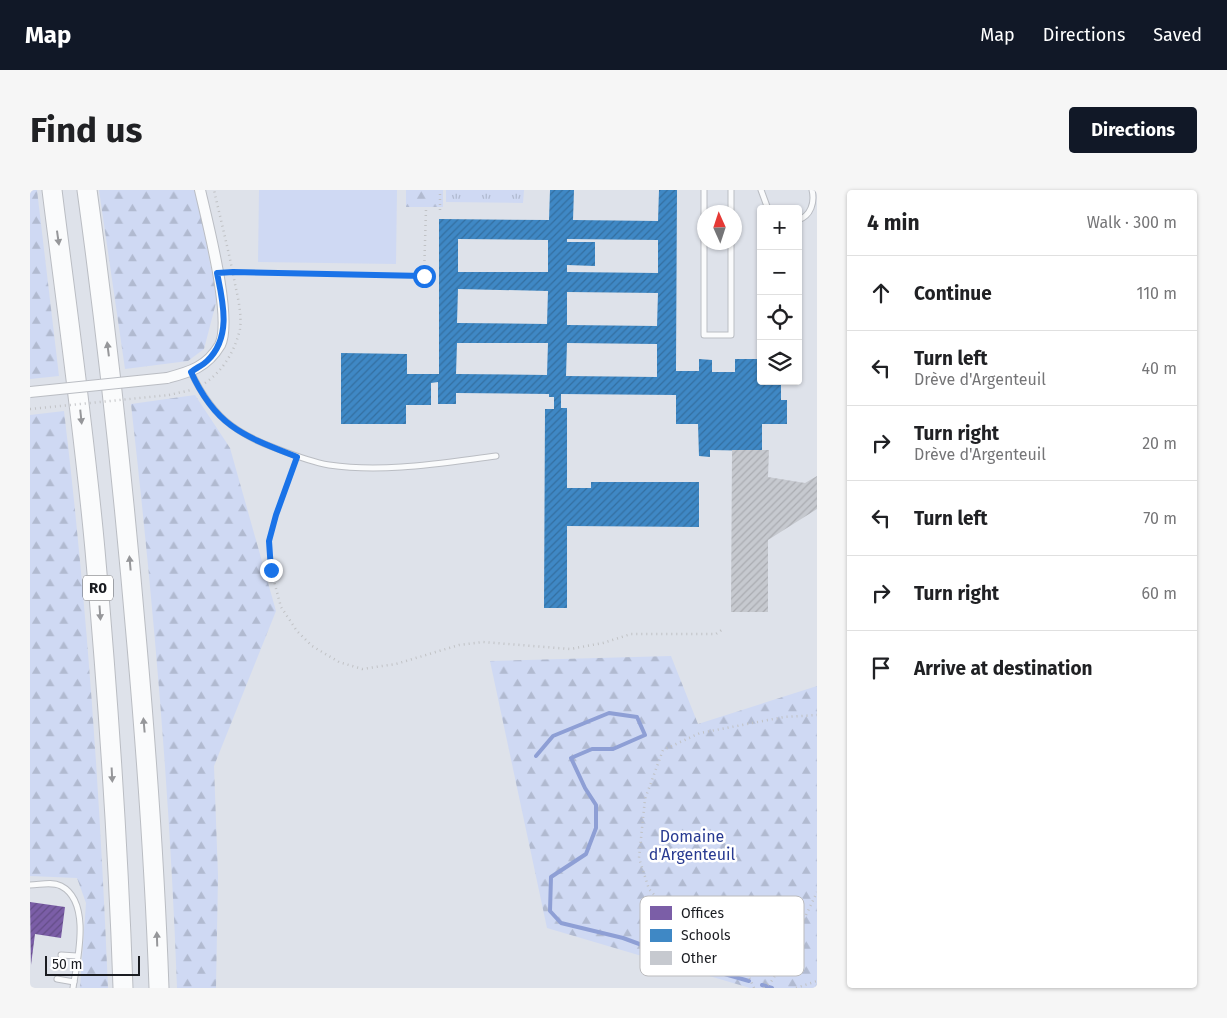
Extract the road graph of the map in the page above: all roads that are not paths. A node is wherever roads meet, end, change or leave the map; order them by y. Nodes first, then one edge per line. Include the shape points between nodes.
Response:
1 (52, 190) edge
2 (87, 190) edge
3 (200, 190) edge
4 (704, 190) edge
5 (731, 190) edge
6 (761, 190) edge
7 (812, 190) edge
8 (704, 205) edge
9 (731, 205) edge
10 (767, 205) edge
11 (802, 219) edge
12 (704, 250) edge
13 (731, 250) edge
14 (191, 372) junction
15 (30, 392) edge
16 (496, 456) dead end
17 (30, 885) edge
18 (61, 955) dead end
19 (77, 956) junction
20 (57, 979) dead end
21 (74, 982) junction
22 (73, 988) edge
23 (123, 988) edge
24 (159, 988) edge

1 -> 23 highway, R0 via 95,549 111,753
24 -> 2 highway, R0 via 146,752 129,546 108,346
3 - 14 street via 223,301 224,322 220,344 207,361
4 - 8 lane
5 - 9 lane
6 - 10 lane
7 - 11 lane via 812,206
12 - 13 lane via 704,335 731,336
14 - 15 street, bridge via 166,378
14 - 16 lane via 217,414 232,427 297,457 329,465 372,467
17 - 19 lane via 48,883 60,886 72,896 79,911
18 - 19 lane
19 - 21 lane
20 - 21 lane
21 - 22 lane

